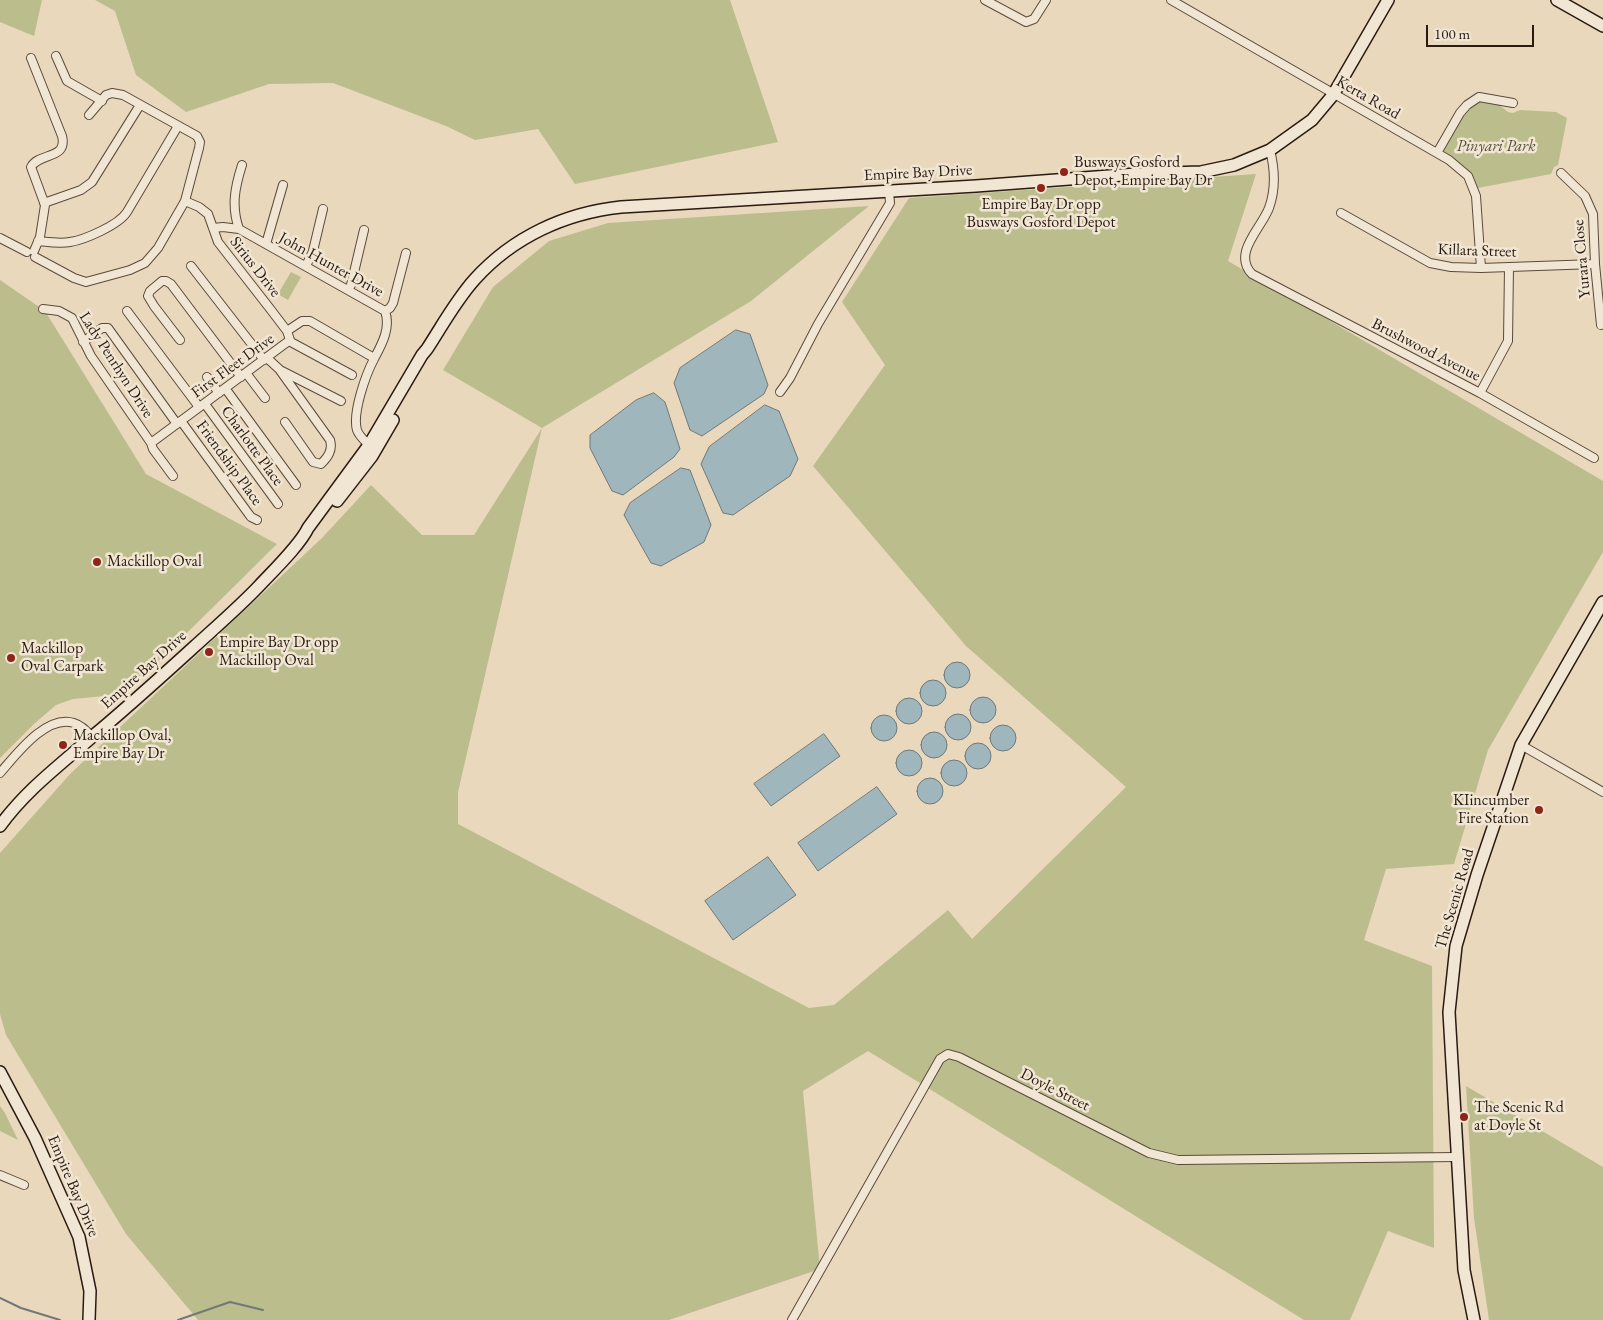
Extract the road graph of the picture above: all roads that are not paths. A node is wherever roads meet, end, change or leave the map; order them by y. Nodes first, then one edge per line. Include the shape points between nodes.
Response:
1 (985, 0) edge
2 (1046, 0) edge
3 (1171, 0) edge
4 (1388, 0) edge
5 (1557, 0) edge
6 (1603, 26) edge
7 (56, 56) dead end
8 (31, 58) dead end
9 (1333, 94) junction
10 (102, 101) junction
11 (1513, 103) dead end
12 (140, 105) junction
13 (89, 115) dead end
14 (178, 126) junction
15 (1270, 150) junction
16 (1437, 153) junction
17 (242, 165) dead end
18 (1561, 173) dead end
19 (283, 184) dead end
20 (889, 191) junction
21 (185, 201) junction
22 (44, 203) junction
23 (323, 209) dead end
24 (1341, 213) dead end
25 (213, 228) junction
26 (239, 229) junction
27 (364, 230) dead end
28 (0, 238) edge
29 (38, 241) junction
30 (266, 244) junction
31 (32, 253) junction
32 (406, 253) dead end
33 (1595, 264) junction
34 (191, 266) dead end
35 (306, 266) junction
36 (1509, 267) junction
37 (1481, 268) junction
38 (348, 290) junction
39 (43, 309) dead end
40 (127, 311) dead end
41 (385, 311) junction
42 (1601, 325) dead end
43 (287, 331) junction
44 (180, 340) dead end
45 (290, 341) junction
46 (83, 342) junction
47 (427, 349) junction
48 (374, 358) junction
49 (265, 359) junction
50 (279, 370) junction
51 (244, 375) junction
52 (352, 375) dead end
53 (207, 377) dead end
54 (222, 390) junction
55 (780, 392) dead end
56 (1480, 393) junction
57 (265, 398) dead end
58 (341, 400) dead end
59 (202, 406) junction
60 (392, 421) junction
61 (285, 422) dead end
62 (179, 423) junction
63 (151, 443) junction
64 (369, 445) junction
65 (1594, 458) dead end
66 (359, 474) junction
67 (173, 476) dead end
68 (296, 484) dead end
69 (278, 504) dead end
70 (257, 520) dead end
71 (305, 533) junction
72 (1603, 602) edge
73 (92, 737) junction
74 (1521, 745) junction
75 (0, 773) edge
76 (1603, 792) edge
77 (0, 826) edge
78 (0, 1072) edge
79 (1457, 1157) junction
80 (0, 1175) edge
81 (24, 1185) dead end
82 (89, 1320) edge
83 (792, 1320) edge
84 (1474, 1320) edge

1 - 2 street via 1026,22 1034,20
3 - 9 street, Kerta Road
4 - 9 main road, Empire Bay Drive
5 - 6 main road
7 - 10 street via 67,81
8 - 22 street via 64,143 57,152 32,165
9 - 15 main road, Empire Bay Drive via 1312,120
9 - 16 street, Kerta Road
10 - 12 street via 109,93 115,93
10 - 13 street
11 - 16 street via 1480,97 1467,105
12 - 14 street
12 - 22 street via 92,182 80,190
14 - 21 street via 197,136 200,142
14 - 29 street via 121,220 69,242
15 - 20 main road, Empire Bay Drive via 1234,165 1201,172
15 - 56 street, Brushwood Avenue via 1274,189 1269,208 1244,260 1252,274
16 - 37 street, Kerta Road via 1468,176 1476,196
17 - 26 street via 234,197
18 - 33 street, Yurara Close via 1585,196 1593,214
19 - 30 street
20 - 47 main road, Empire Bay Drive via 621,207 592,211 564,220 522,240 485,269 460,298
20 - 55 street via 890,203
21 - 25 street, Sirius Drive via 204,211
21 - 31 street via 154,254 137,268 82,281
22 - 29 street
23 - 35 street
24 - 37 street, Killara Street via 1430,263
25 - 26 street, John Hunter Drive
25 - 43 street, Sirius Drive via 218,242
26 - 30 street, John Hunter Drive
27 - 38 street
28 - 31 street
29 - 31 street
30 - 35 street, John Hunter Drive
32 - 41 street via 393,303
33 - 36 street, Killara Street
33 - 42 street, Yurara Close
34 - 49 street
35 - 38 street, John Hunter Drive
36 - 37 street, Killara Street
36 - 56 street via 1508,341
38 - 41 street, John Hunter Drive
39 - 46 street, Lady Penrhyn Drive via 69,316
40 - 59 street, Charlotte Place
41 - 48 street, John Hunter Drive via 388,319 380,351
43 - 45 street, First Fleet Drive
43 - 48 street, First Fleet Drive via 302,321 310,321
44 - 51 street via 148,296 162,281 171,284
45 - 49 street, First Fleet Drive
45 - 52 street
46 - 62 street, Friendship Place via 102,328 108,328
46 - 63 street, Lady Penrhyn Drive
47 - 60 main road, Empire Bay Drive
47 - 64 main road, Empire Bay Drive
48 - 64 street, John Hunter Drive via 356,412 358,431
49 - 50 street
49 - 51 street, First Fleet Drive
50 - 58 street
50 - 61 street via 330,440 330,452 323,462 313,462
51 - 54 street, First Fleet Drive
51 - 57 street
53 - 54 street
54 - 59 street, First Fleet Drive
54 - 68 street
56 - 65 street, Brushwood Avenue
59 - 62 street, First Fleet Drive
59 - 69 street, Charlotte Place
60 - 64 main road
60 - 66 main road, Empire Bay Drive
62 - 63 street, First Fleet Drive
62 - 70 street, Friendship Place via 251,517
63 - 67 street, Lady Penrhyn Drive
64 - 66 main road
64 - 71 main road, Empire Bay Drive
66 - 71 main road, Empire Bay Drive
71 - 73 main road, Empire Bay Drive via 245,600
72 - 74 main road, The Scenic Road
73 - 75 street via 74,722 52,724 33,738
73 - 77 main road, Empire Bay Drive via 28,792
74 - 76 street
74 - 79 main road, The Scenic Road via 1476,875 1456,946 1449,1012
78 - 82 main road, Empire Bay Drive via 35,1138 79,1237 90,1291
79 - 83 street, Doyle Street via 1178,1160 1148,1153 948,1054 940,1059
79 - 84 main road, The Scenic Road via 1464,1270
80 - 81 street

